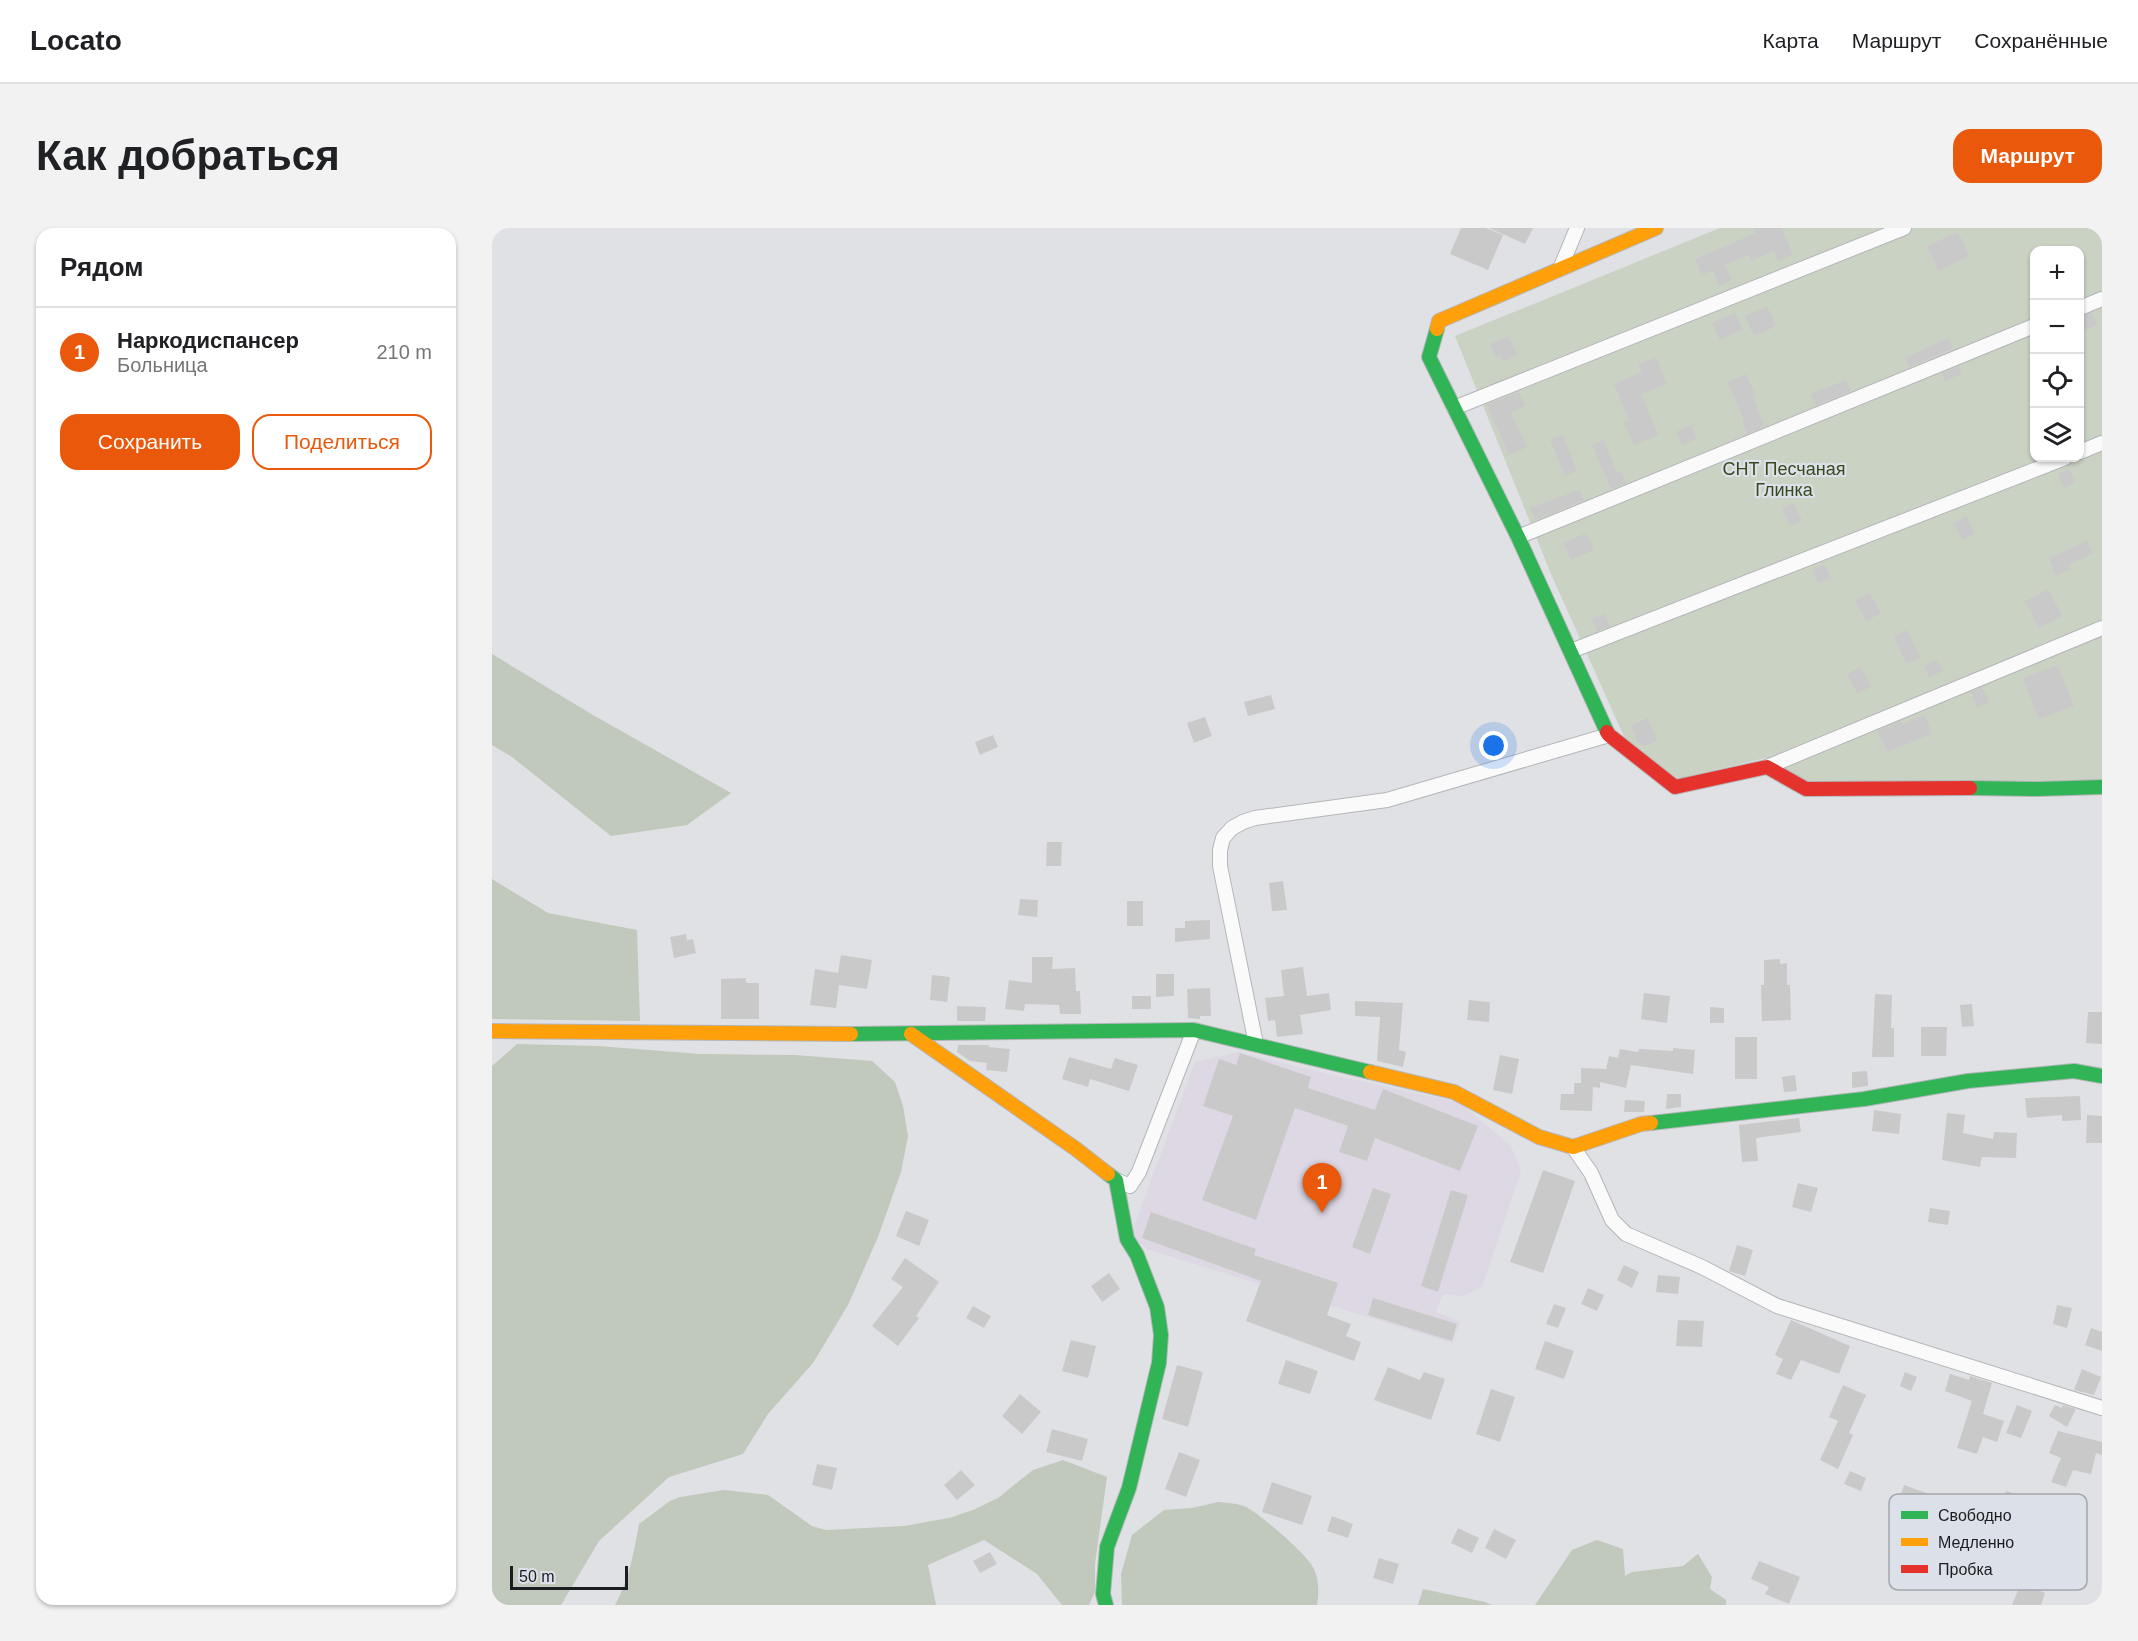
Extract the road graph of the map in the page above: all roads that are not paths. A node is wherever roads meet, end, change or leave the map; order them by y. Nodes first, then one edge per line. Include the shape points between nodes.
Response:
1 (1577, 228) edge
2 (1656, 228) edge
3 (1904, 228) edge
4 (1560, 269) junction
5 (2102, 299) edge
6 (2084, 306) edge
7 (2030, 328) edge
8 (1454, 408) junction
9 (2102, 443) edge
10 (2084, 450) edge
11 (2056, 462) edge
12 (1518, 537) junction
13 (2102, 628) edge
14 (1570, 651) junction
15 (1609, 735) junction
16 (1767, 767) junction
17 (2102, 787) edge
18 (1194, 1030) junction
19 (492, 1031) edge
20 (910, 1034) junction
21 (1256, 1044) junction
22 (2102, 1076) edge
23 (1573, 1147) junction
24 (1116, 1180) junction
25 (2102, 1408) edge
26 (1104, 1601) edge

1 - 4 street
2 - 4 street
3 - 8 street
4 - 8 street via 1439,321 1429,357
5 - 6 street
7 - 12 street
8 - 12 street
9 - 10 street
11 - 14 street
12 - 14 street
13 - 16 street
14 - 15 street
15 - 16 street via 1675,787
15 - 21 street via 1387,800 1255,818 1232,828 1222,844 1220,866
16 - 17 street via 1806,789
18 - 20 street
18 - 21 street
18 - 24 street via 1140,1172 1130,1186
19 - 20 street
20 - 24 street
21 - 23 street via 1454,1092 1539,1137
22 - 23 street via 2074,1071 1968,1081 1864,1099 1641,1124
23 - 25 street via 1591,1173 1612,1220 1626,1234 1777,1306
24 - 26 street via 1127,1239 1157,1307 1161,1335 1159,1363 1129,1488 1107,1547

